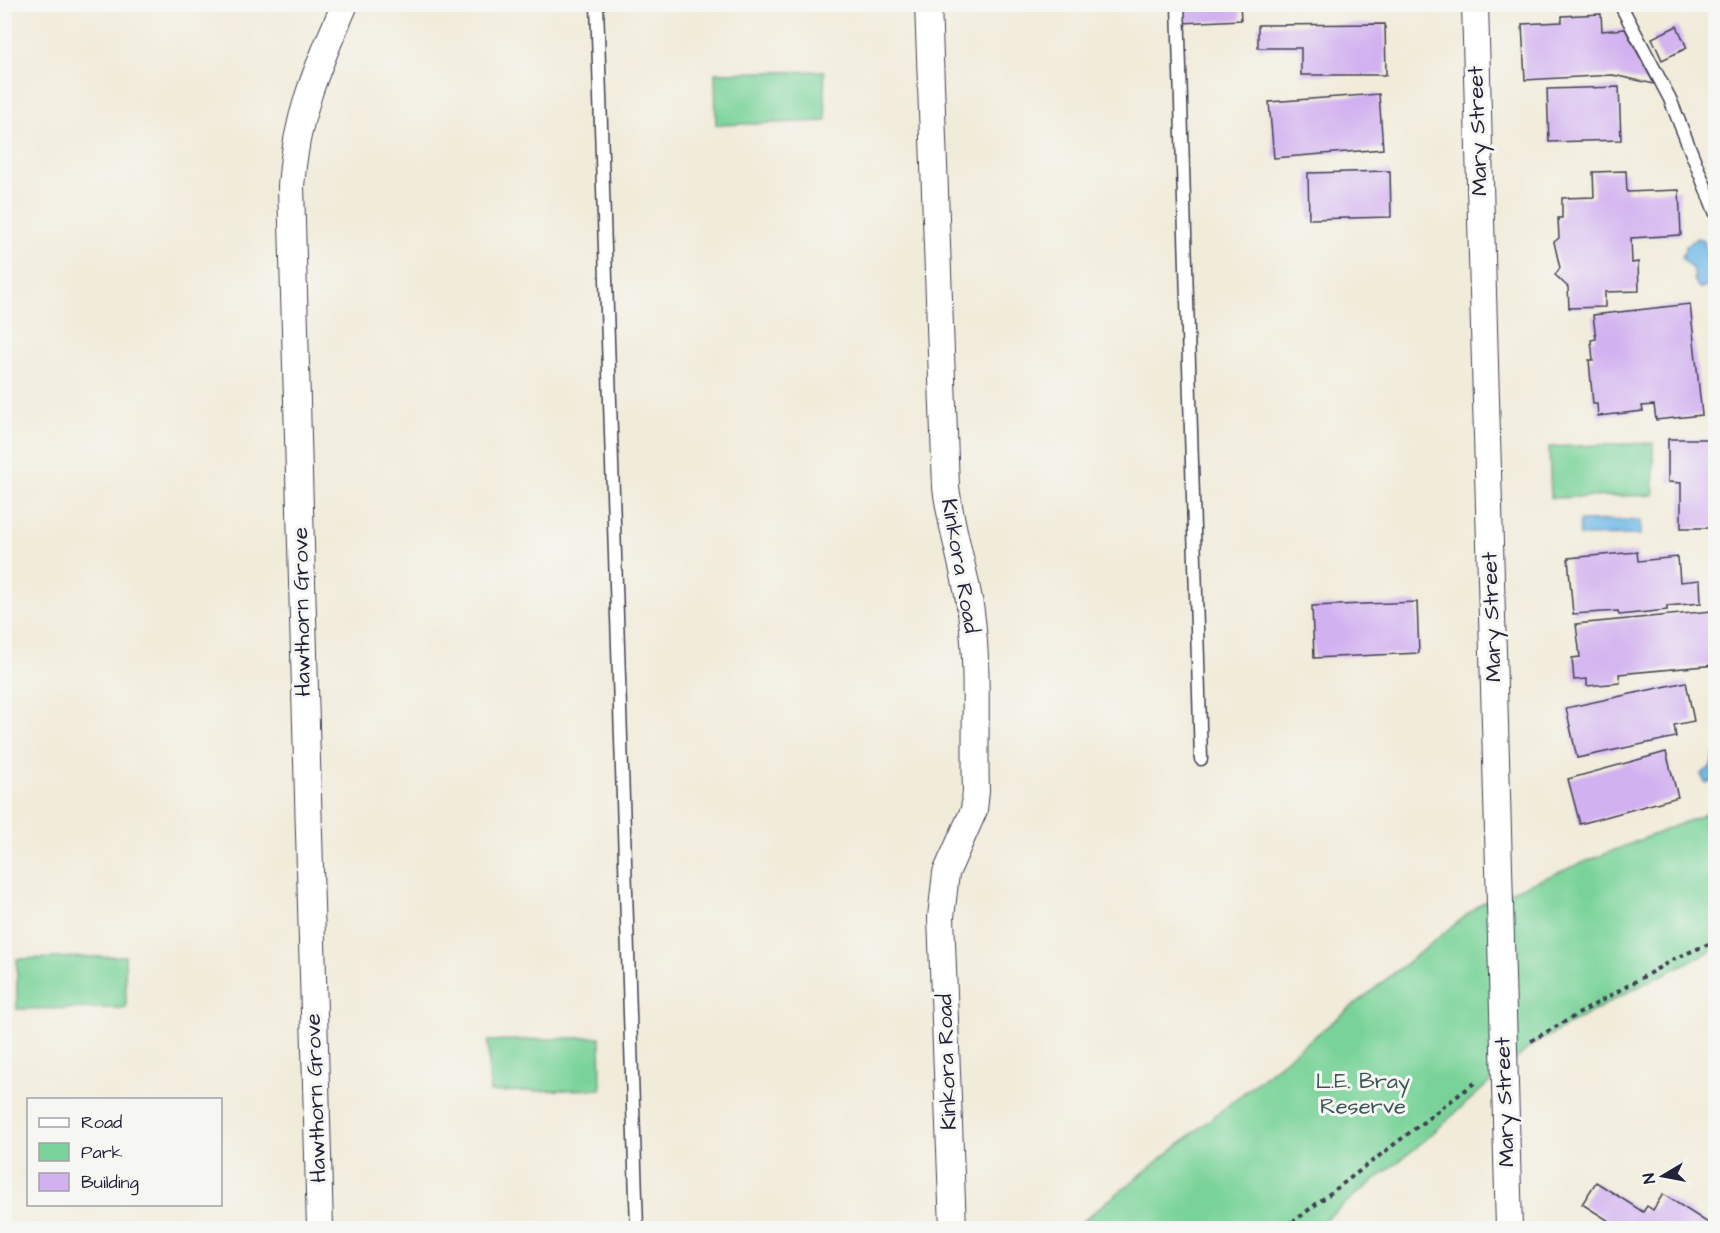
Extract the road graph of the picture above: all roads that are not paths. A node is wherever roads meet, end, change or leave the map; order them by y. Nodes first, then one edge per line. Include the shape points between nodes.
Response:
1 (345, 4) edge
2 (597, 4) edge
3 (928, 4) edge
4 (1179, 4) edge
5 (1475, 4) edge
6 (1620, 4) edge
7 (1716, 214) edge
8 (1201, 759) dead end
9 (320, 1228) edge
10 (636, 1228) edge
11 (953, 1228) edge
12 (1509, 1228) edge

1 - 9 street, Hawthorn Grove via 300,117 291,186
2 - 10 lane
3 - 11 street, Kinkora Road via 946,486 974,645 974,810 946,873 941,917
4 - 8 lane
5 - 12 street, Mary Street
6 - 7 lane via 1670,99

